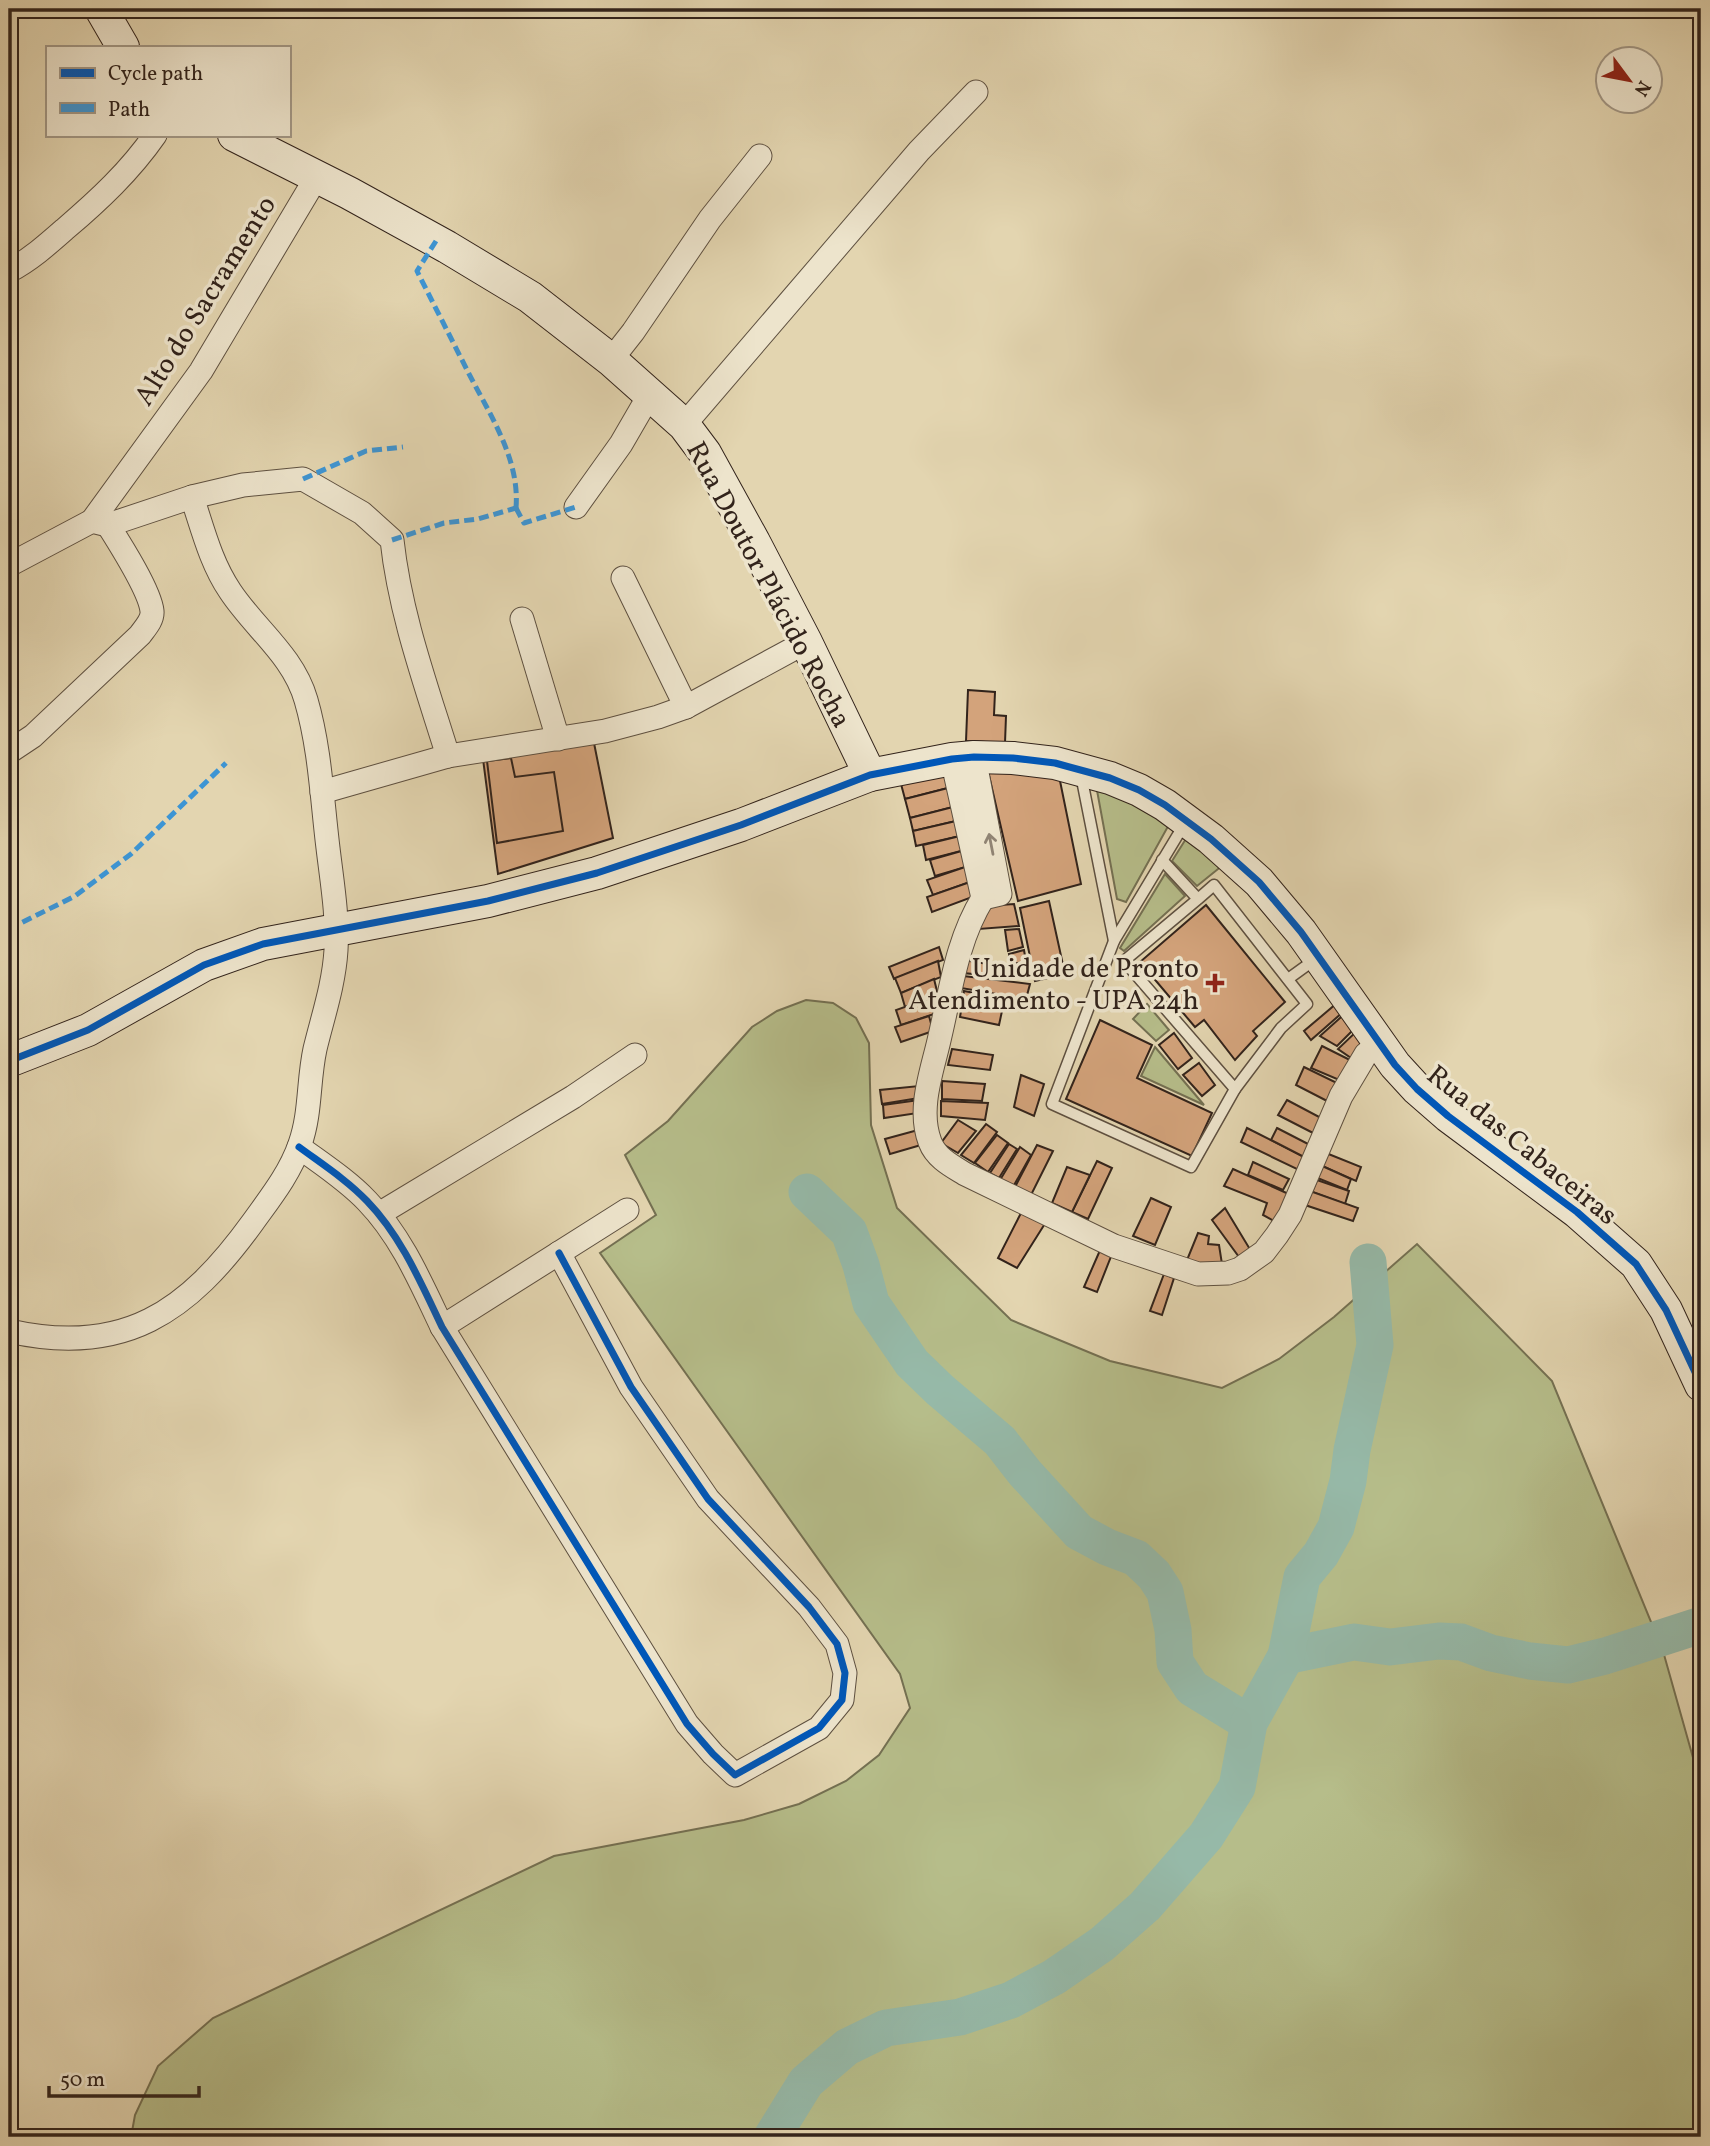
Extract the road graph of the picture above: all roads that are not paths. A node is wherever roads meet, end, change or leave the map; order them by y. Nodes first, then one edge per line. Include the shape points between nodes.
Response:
1 (101, 9) edge
2 (122, 46) edge
3 (976, 92) dead end
4 (154, 136) edge
5 (236, 136) edge
6 (760, 156) dead end
7 (316, 178) junction
8 (9, 271) edge
9 (611, 360) junction
10 (650, 394) junction
11 (684, 425) junction
12 (192, 497) junction
13 (576, 507) dead end
14 (100, 523) junction
15 (48, 545) junction
16 (9, 551) edge
17 (9, 565) edge
18 (623, 578) dead end
19 (522, 620) dead end
20 (806, 642) junction
21 (686, 707) junction
22 (558, 739) junction
23 (9, 752) edge
24 (448, 756) junction
25 (963, 758) junction
26 (1080, 769) junction
27 (870, 775) junction
28 (322, 792) junction
29 (1186, 820) junction
30 (1162, 860) junction
31 (1198, 899) junction
32 (337, 930) junction
33 (1114, 941) junction
34 (1319, 957) junction
35 (1287, 979) junction
36 (1379, 1043) junction
37 (635, 1055) dead end
38 (9, 1061) edge
39 (1235, 1089) junction
40 (299, 1147) junction
41 (627, 1210) dead end
42 (379, 1214) junction
43 (559, 1253) junction
44 (442, 1327) junction
45 (9, 1331) edge
46 (1701, 1385) edge

1 - 2 street
3 - 11 street via 919,151
4 - 8 street via 110,189 48,244
5 - 7 street, Rua Doutor Plácido Rocha
6 - 9 street
7 - 9 street, Rua Doutor Plácido Rocha via 530,297
7 - 14 street, Alto do Sacramento via 201,371 124,475
9 - 10 street, Rua Doutor Plácido Rocha
10 - 11 street, Rua Doutor Plácido Rocha
10 - 13 street
11 - 20 street, Rua Doutor Plácido Rocha via 719,476
12 - 14 street
12 - 24 street via 243,485 303,479 362,513 392,540 396,575
12 - 28 street via 220,575 244,611 288,660 302,688
14 - 15 street
14 - 23 street via 134,568 152,610 151,620 33,736
15 - 16 street
15 - 17 street
18 - 21 street
19 - 22 street
20 - 21 street
20 - 27 street, Rua Doutor Plácido Rocha
21 - 22 street via 633,725
22 - 24 street
24 - 28 street
25 - 26 street, Rua das Cabaceiras via 1035,760
25 - 27 street, Rua das Cabaceiras
25 - 36 street via 983,898 960,949 926,1096 930,1143 946,1162 1114,1246 1182,1270 1215,1275 1240,1269 1264,1252 1290,1215 1341,1096 1366,1054
26 - 29 street, Rua das Cabaceiras via 1139,790
26 - 33 lane
27 - 32 street, Rua das Cabaceiras via 597,873 488,901
28 - 32 street
29 - 30 lane
29 - 34 street, Rua das Cabaceiras via 1259,882
30 - 31 lane
30 - 33 lane
31 - 35 lane via 1214,885
31 - 39 lane via 1124,961
32 - 38 street, Rua das Cabaceiras via 263,944 214,961 88,1030
32 - 40 street via 334,975 315,1050 309,1112
33 - 39 lane via 1052,1104 1191,1167
34 - 35 lane
34 - 36 street, Rua das Cabaceiras
35 - 39 lane via 1307,1004 1281,1028
36 - 46 street, Rua das Cabaceiras via 1417,1089 1448,1116 1577,1212 1636,1264 1666,1310
37 - 42 street
40 - 42 street via 353,1187
40 - 45 street via 281,1183 232,1252 180,1304 125,1332 100,1336 53,1338
41 - 43 street
42 - 44 street via 412,1264
43 - 44 street
43 - 44 street via 631,1387 708,1499 809,1607 837,1644 845,1673 842,1700 819,1728 735,1775 713,1754 687,1724

